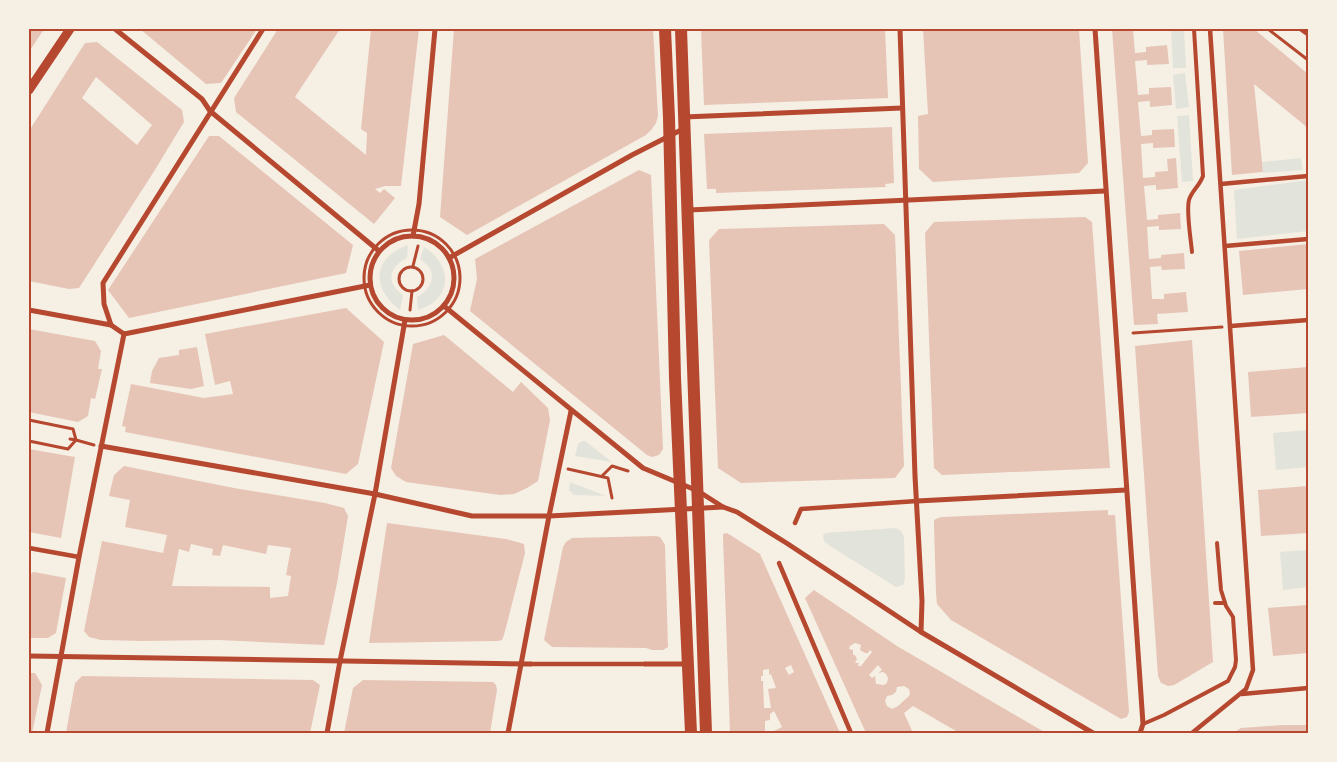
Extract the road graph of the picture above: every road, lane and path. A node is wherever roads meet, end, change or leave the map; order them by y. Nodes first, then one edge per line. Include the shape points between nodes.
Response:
1 (70, 29) edge
2 (115, 29) edge
3 (263, 29) edge
4 (435, 29) edge
5 (665, 29) edge
6 (680, 29) edge
7 (900, 29) edge
8 (1095, 29) edge
9 (1194, 29) edge
10 (1210, 29) edge
11 (1268, 29) edge
12 (1301, 29) edge
13 (1308, 34) edge
14 (1308, 60) edge
15 (29, 90) edge
16 (902, 108) junction
17 (210, 111) junction
18 (683, 123) junction
19 (670, 135) junction
20 (1308, 176) edge
21 (1221, 184) junction
22 (1105, 191) junction
23 (905, 200) junction
24 (687, 210) junction
25 (414, 229) junction
26 (413, 236) junction
27 (1308, 238) edge
28 (418, 246) dead end
29 (1225, 246) junction
30 (376, 250) junction
31 (1192, 252) dead end
32 (454, 254) junction
33 (449, 258) junction
34 (413, 266) junction
35 (367, 285) junction
36 (412, 291) junction
37 (446, 308) junction
38 (29, 310) edge
39 (410, 310) dead end
40 (1308, 320) edge
41 (404, 323) junction
42 (111, 325) junction
43 (1230, 326) junction
44 (1220, 327) junction
45 (1133, 333) dead end
46 (124, 334) junction
47 (1220, 337) dead end
48 (571, 411) junction
49 (29, 420) edge
50 (70, 439) dead end
51 (76, 440) junction
52 (29, 441) edge
53 (101, 446) junction
54 (565, 469) dead end
55 (630, 471) dead end
56 (602, 477) junction
57 (680, 484) junction
58 (1126, 490) junction
59 (698, 491) junction
60 (375, 494) junction
61 (612, 498) dead end
62 (917, 501) junction
63 (723, 507) junction
64 (698, 508) junction
65 (682, 509) junction
66 (549, 516) junction
67 (795, 523) dead end
68 (1218, 543) dead end
69 (29, 548) edge
70 (79, 557) junction
71 (779, 563) dead end
72 (1215, 603) dead end
73 (1225, 603) junction
74 (921, 632) junction
75 (29, 656) edge
76 (61, 657) junction
77 (340, 661) junction
78 (521, 664) junction
79 (531, 664) joint
80 (645, 664) joint
81 (688, 664) junction
82 (1308, 688) edge
83 (1240, 694) junction
84 (1143, 724) junction
85 (47, 733) edge
86 (326, 733) edge
87 (508, 733) edge
88 (691, 733) edge
89 (706, 733) edge
90 (851, 733) edge
91 (1093, 733) edge
92 (1140, 733) edge
93 (1192, 733) edge

1 - 15 street
2 - 17 street via 202,99
3 - 17 street
4 - 25 street
5 - 19 main road
6 - 18 main road
7 - 16 street
8 - 22 street
9 - 31 lane via 1202,176 1188,204
10 - 21 street
11 - 14 path
12 - 13 street
16 - 18 street
16 - 23 street
17 - 30 street
17 - 42 street via 103,283 104,304
18 - 19 street
18 - 24 main road
19 - 32 street
19 - 57 main road via 674,378
20 - 21 street
21 - 29 street
22 - 23 street
22 - 58 street
23 - 24 street
23 - 62 street
24 - 59 main road
25 - 26 street
25 - 30 path via 387,236
25 - 32 path via 442,240
26 - 30 street via 400,237
26 - 33 street via 430,240
27 - 29 street
28 - 34 path
29 - 43 street
30 - 35 street
30 - 35 path via 366,264
32 - 33 street
32 - 37 path via 460,278 458,290
33 - 37 street via 454,270 454,283
34 - 36 path via 420,270 423,281
34 - 36 path via 405,268 399,278 404,288
35 - 41 street via 382,308
35 - 41 path via 368,296 376,310 388,320
35 - 46 street
36 - 39 path
37 - 41 street via 422,320
37 - 41 path via 423,325
37 - 48 street
38 - 42 street
40 - 43 street
41 - 60 street
42 - 46 street
43 - 44 path
43 - 83 street via 1253,648 1253,670 1246,689
44 - 45 path
44 - 47 path
46 - 53 street
48 - 57 street via 643,468
48 - 66 street
49 - 51 path via 72,429
50 - 51 path
51 - 52 path via 68,449
51 - 53 path
53 - 60 street
53 - 70 street
54 - 56 path
55 - 56 path via 612,466
56 - 61 path via 608,478
57 - 59 street
57 - 65 main road
58 - 62 street
58 - 84 street
59 - 63 street
59 - 64 main road
60 - 66 street via 472,516
60 - 77 street
62 - 67 street via 801,510
62 - 74 street
63 - 64 street
63 - 74 street via 737,512 788,544
64 - 65 street
64 - 89 main road
65 - 66 street
65 - 81 main road
66 - 78 street
68 - 73 lane via 1220,590
69 - 70 street
70 - 76 street
71 - 90 street
72 - 73 lane
73 - 84 lane via 1233,617 1236,660 1228,681
74 - 91 street
75 - 76 street
76 - 77 street
76 - 85 street
77 - 78 street
77 - 86 street
78 - 79 street
78 - 87 street
79 - 80 street
80 - 81 street
81 - 88 main road
82 - 83 street
83 - 93 street
84 - 92 street

